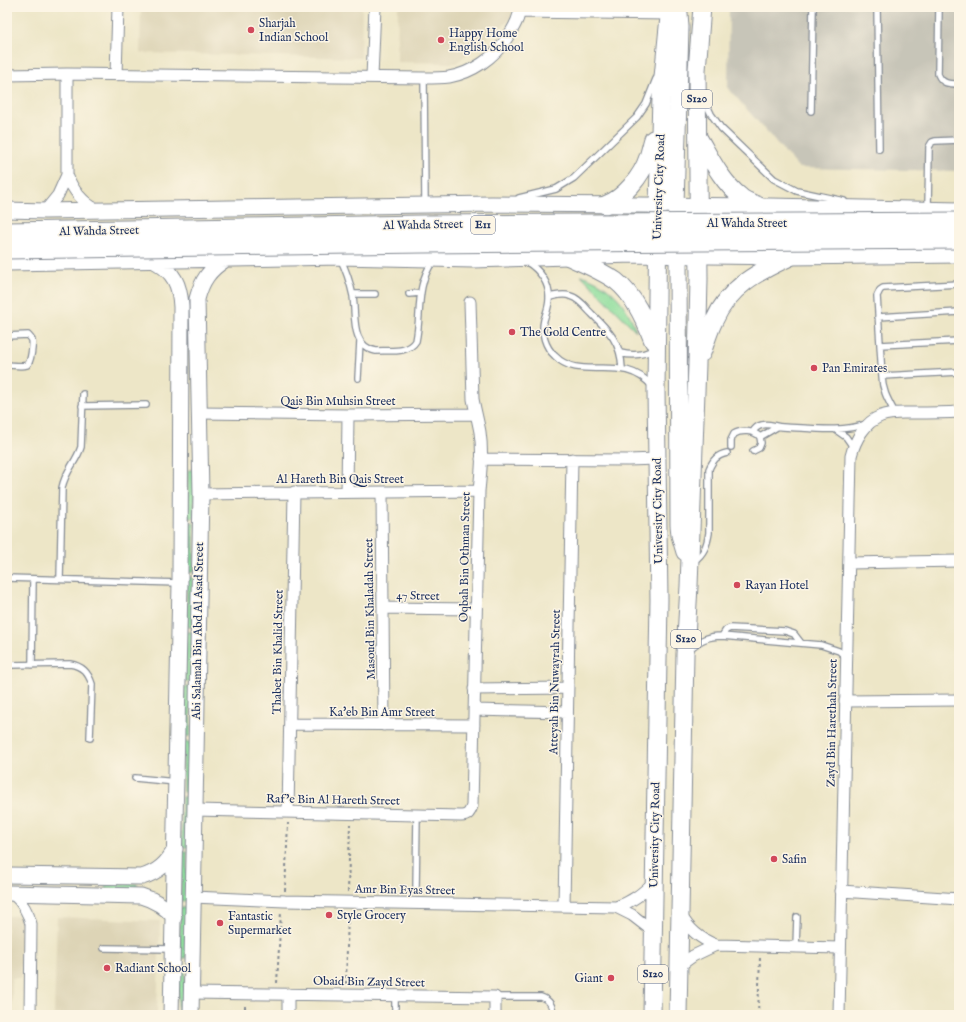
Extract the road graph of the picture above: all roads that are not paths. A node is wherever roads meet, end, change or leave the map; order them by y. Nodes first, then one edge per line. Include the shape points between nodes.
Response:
1 (118, 7) edge
2 (375, 7) edge
3 (702, 7) edge
4 (813, 7) edge
5 (877, 7) edge
6 (940, 7) edge
7 (520, 9) edge
8 (672, 9) edge
9 (666, 48) junction
10 (697, 70) junction
11 (67, 74) junction
12 (7, 75) edge
13 (116, 75) junction
14 (372, 78) junction
15 (424, 78) junction
16 (959, 84) edge
17 (661, 97) junction
18 (810, 111) dead end
19 (698, 137) junction
20 (959, 140) edge
21 (879, 149) dead end
22 (67, 175) junction
23 (492, 204) junction
24 (425, 205) junction
25 (605, 205) junction
26 (658, 205) junction
27 (675, 206) junction
28 (698, 206) junction
29 (759, 206) junction
30 (879, 209) junction
31 (7, 210) edge
32 (97, 210) junction
33 (928, 210) junction
34 (959, 210) edge
35 (45, 211) junction
36 (959, 222) edge
37 (7, 232) edge
38 (699, 238) junction
39 (959, 239) edge
40 (7, 249) edge
41 (657, 255) junction
42 (678, 255) junction
43 (699, 255) junction
44 (959, 255) edge
45 (756, 256) junction
46 (340, 257) junction
47 (569, 257) junction
48 (790, 257) junction
49 (522, 258) junction
50 (226, 259) junction
51 (154, 260) junction
52 (433, 260) junction
53 (7, 263) edge
54 (959, 284) edge
55 (420, 293) junction
56 (353, 294) junction
57 (375, 294) dead end
58 (409, 294) dead end
59 (549, 297) junction
60 (470, 302) dead end
61 (959, 312) edge
62 (878, 317) junction
63 (7, 336) edge
64 (360, 341) junction
65 (959, 341) edge
66 (880, 344) junction
67 (656, 348) junction
68 (620, 353) junction
69 (697, 364) junction
70 (7, 366) edge
71 (622, 368) junction
72 (959, 372) edge
73 (882, 376) junction
74 (358, 378) dead end
75 (181, 384) junction
76 (656, 391) junction
77 (82, 394) dead end
78 (146, 405) dead end
79 (82, 406) junction
80 (200, 412) junction
81 (959, 412) edge
82 (895, 413) junction
83 (476, 414) junction
84 (348, 415) junction
85 (870, 422) junction
86 (777, 427) junction
87 (835, 430) junction
88 (753, 432) junction
89 (760, 437) junction
90 (731, 447) dead end
91 (853, 447) junction
92 (753, 451) dead end
93 (727, 453) dead end
94 (481, 459) junction
95 (572, 459) junction
96 (657, 459) junction
97 (479, 491) junction
98 (294, 492) junction
99 (347, 492) junction
100 (382, 493) junction
101 (201, 494) junction
102 (959, 561) edge
103 (690, 563) junction
104 (849, 563) junction
105 (7, 578) edge
106 (33, 579) junction
107 (60, 579) junction
108 (180, 583) junction
109 (383, 608) junction
110 (476, 609) junction
111 (722, 636) junction
112 (801, 642) junction
113 (685, 654) junction
114 (846, 657) junction
115 (7, 665) edge
116 (32, 665) junction
117 (474, 688) junction
118 (568, 688) junction
119 (959, 700) edge
120 (846, 701) junction
121 (474, 710) junction
122 (567, 712) junction
123 (290, 724) junction
124 (384, 725) junction
125 (474, 725) junction
126 (90, 738) dead end
127 (135, 778) dead end
128 (176, 782) junction
129 (195, 810) junction
130 (288, 812) junction
131 (470, 812) joint
132 (417, 815) junction
133 (175, 849) junction
134 (7, 875) edge
135 (60, 876) junction
136 (654, 881) junction
137 (416, 890) dead end
138 (841, 891) junction
139 (9, 892) edge
140 (193, 897) junction
141 (959, 900) edge
142 (564, 906) junction
143 (616, 908) junction
144 (680, 913) junction
145 (174, 917) junction
146 (797, 917) dead end
147 (654, 932) junction
148 (716, 945) junction
149 (796, 947) junction
150 (104, 948) dead end
151 (840, 948) junction
152 (173, 949) junction
153 (679, 966) junction
154 (191, 993) junction
155 (288, 994) junction
156 (395, 996) junction
157 (494, 997) junction
158 (30, 1015) edge
159 (172, 1015) edge
160 (191, 1015) edge
161 (288, 1015) edge
162 (395, 1015) edge
163 (495, 1015) edge
164 (553, 1015) edge
165 (652, 1015) edge
166 (678, 1015) edge
167 (839, 1015) edge

1 - 13 street
2 - 14 street
3 - 10 main road, S120
4 - 18 lane
5 - 21 lane
6 - 16 lane via 938,74 947,84
7 - 8 street
7 - 15 street via 513,30 487,61 450,77
8 - 9 main road, University City Road / S120
8 - 27 main road via 680,27
9 - 17 main road, University City Road / S120
9 - 23 lane via 650,96 642,110 579,173 548,192
10 - 19 main road, S120
10 - 30 lane via 704,99 716,121 774,180 797,191
11 - 12 street
11 - 13 street
11 - 22 street
13 - 14 street
14 - 15 street
15 - 24 lane
17 - 25 main road via 649,156 644,167 622,195
17 - 26 main road, University City Road / S120
19 - 28 main road, S120
19 - 29 main road via 733,190
20 - 33 lane via 932,142 929,147
22 - 32 street via 75,192 85,203
22 - 35 street via 58,195
23 - 24 street
23 - 25 street
24 - 32 street
25 - 26 street
26 - 27 street
26 - 41 main road, University City Road / S120
26 - 42 main road via 673,228
27 - 28 street
27 - 38 main road via 684,225
28 - 29 street
28 - 38 main road, S120
29 - 30 street
30 - 33 street
31 - 35 street
32 - 35 street
33 - 34 street
36 - 37 highway, Al Wahda Street / E11, bridge via 423,225
38 - 43 main road, S120
38 - 45 main road via 722,248
39 - 40 highway, Al Wahda Street / E11, bridge via 431,242
41 - 42 street
41 - 47 street
41 - 67 main road, University City Road / S120
42 - 43 street
42 - 103 main road via 679,524 682,544
43 - 45 street
43 - 69 main road, S120
44 - 48 street
45 - 48 street
46 - 50 street
46 - 52 street
46 - 56 lane
47 - 49 street
47 - 67 main road via 617,282 641,313
48 - 69 main road via 748,279 728,298 713,321
49 - 52 street
49 - 59 lane via 540,274 548,286
50 - 51 street
50 - 80 street, Abi Salamah Bin Abd Al Asad Street via 207,275 197,299
51 - 53 street
51 - 75 street, Abi Salamah Bin Abd Al Asad Street via 171,274 180,295
52 - 55 lane via 424,275
54 - 62 lane via 883,288 877,296
55 - 58 lane
55 - 64 lane via 418,336 413,346 403,350 376,350 367,348
56 - 57 lane
56 - 64 lane via 356,331
59 - 68 lane via 564,294 576,298 610,333
59 - 71 lane via 544,337 548,348 556,357 577,368
60 - 83 street, Oqbah Bin Othman Street via 473,399
61 - 62 lane
62 - 66 lane
63 - 70 lane via 28,335 32,342 29,363 24,366
64 - 74 lane
65 - 66 lane
66 - 73 lane
67 - 68 lane via 645,354 632,356
67 - 76 main road, University City Road / S120
68 - 71 lane
69 - 103 main road, S120
71 - 76 lane via 641,376
72 - 73 lane
73 - 82 lane via 883,389
75 - 80 street via 188,385 193,390
75 - 108 street, Abi Salamah Bin Abd Al Asad Street
76 - 96 main road, University City Road / S120
77 - 79 lane
78 - 79 lane
79 - 107 lane via 81,447 64,478 62,488
80 - 84 street, Qais Bin Muhsin Street
80 - 101 street, Abi Salamah Bin Abd Al Asad Street
81 - 82 street
82 - 85 street
83 - 84 street, Qais Bin Muhsin Street
83 - 94 street, Oqbah Bin Othman Street via 480,431
84 - 99 street
85 - 87 lane
85 - 91 street, Zayd Bin Harethah Street
86 - 87 lane
86 - 88 lane via 760,425
86 - 89 lane
87 - 91 lane via 846,437
88 - 89 lane
88 - 90 lane via 734,434
89 - 92 lane via 761,446
91 - 104 street, Zayd Bin Harethah Street via 850,466
93 - 103 lane via 715,458 709,469 707,543 704,551
94 - 95 street
94 - 97 street, Oqbah Bin Othman Street
95 - 96 street
95 - 118 street, Atteyah Bin Nuwayrah Street
96 - 136 main road, University City Road / S120 via 660,599
97 - 100 street, Al Hareth Bin Qais Street
97 - 110 street, Oqbah Bin Othman Street
98 - 99 street, Al Hareth Bin Qais Street
98 - 101 street, Al Hareth Bin Qais Street
98 - 123 street, Thabet Bin Khalid Street
99 - 100 street, Al Hareth Bin Qais Street
100 - 109 street, Masoud Bin Khaladah Street
101 - 129 street, Abi Salamah Bin Abd Al Asad Street
102 - 104 street
103 - 113 main road, S120
104 - 114 street, Zayd Bin Harethah Street
105 - 106 lane
106 - 107 lane
106 - 116 lane
107 - 108 lane
108 - 128 street, Abi Salamah Bin Abd Al Asad Street
109 - 110 street, 47 Street
109 - 124 street, Masoud Bin Khaladah Street
110 - 117 street, Oqbah Bin Othman Street
111 - 112 lane
111 - 112 lane via 730,628 785,631 794,634
111 - 113 lane via 705,638
112 - 114 lane via 830,647
113 - 144 main road, S120
114 - 120 street, Zayd Bin Harethah Street
115 - 116 lane
116 - 126 lane via 70,664 85,670 90,676
117 - 118 street
117 - 121 street, Oqbah Bin Othman Street
118 - 122 street, Atteyah Bin Nuwayrah Street
119 - 120 street
120 - 138 street, Zayd Bin Harethah Street
121 - 122 street
121 - 125 street, Oqbah Bin Othman Street
122 - 142 street, Atteyah Bin Nuwayrah Street
123 - 124 street, Ka'eb Bin Amr Street
123 - 130 street, Thabet Bin Khalid Street
124 - 125 street, Ka'eb Bin Amr Street
125 - 131 street, Oqbah Bin Othman Street
127 - 128 lane
128 - 133 street, Abi Salamah Bin Abd Al Asad Street
129 - 130 street, Raf'e Bin Al Hareth Street
129 - 140 street, Abi Salamah Bin Abd Al Asad Street
130 - 132 street, Raf'e Bin Al Hareth Street
131 - 132 street, Raf'e Bin Al Hareth Street via 460,816
132 - 137 lane
133 - 135 street via 158,870 142,877
133 - 145 street, Abi Salamah Bin Abd Al Asad Street
134 - 135 street
135 - 139 street via 58,882 50,887 16,886
136 - 143 street, Amr Bin Eyas Street via 637,897
136 - 147 main road, University City Road / S120
138 - 141 street
138 - 151 street, Zayd Bin Harethah Street
139 - 145 street via 141,896 163,906
139 - 158 street via 23,904 32,924
140 - 142 street, Amr Bin Eyas Street
140 - 154 street, Abi Salamah Bin Abd Al Asad Street
142 - 143 street, Amr Bin Eyas Street
143 - 147 street, Amr Bin Eyas Street via 636,918
144 - 148 street via 694,933
144 - 153 main road, S120
145 - 152 street, Abi Salamah Bin Abd Al Asad Street
146 - 149 lane
147 - 165 main road, University City Road / S120
148 - 149 street
148 - 153 street
149 - 151 street
150 - 152 lane
151 - 167 street, Zayd Bin Harethah Street
152 - 159 street, Abi Salamah Bin Abd Al Asad Street
153 - 166 main road, S120
154 - 155 street, Obaid Bin Zayd Street
154 - 160 street, Abi Salamah Bin Abd Al Asad Street
155 - 156 street, Obaid Bin Zayd Street
155 - 161 street
156 - 157 street, Obaid Bin Zayd Street
156 - 162 lane
157 - 163 street
157 - 164 lane, Obaid Bin Zayd Street via 541,997 551,1003

